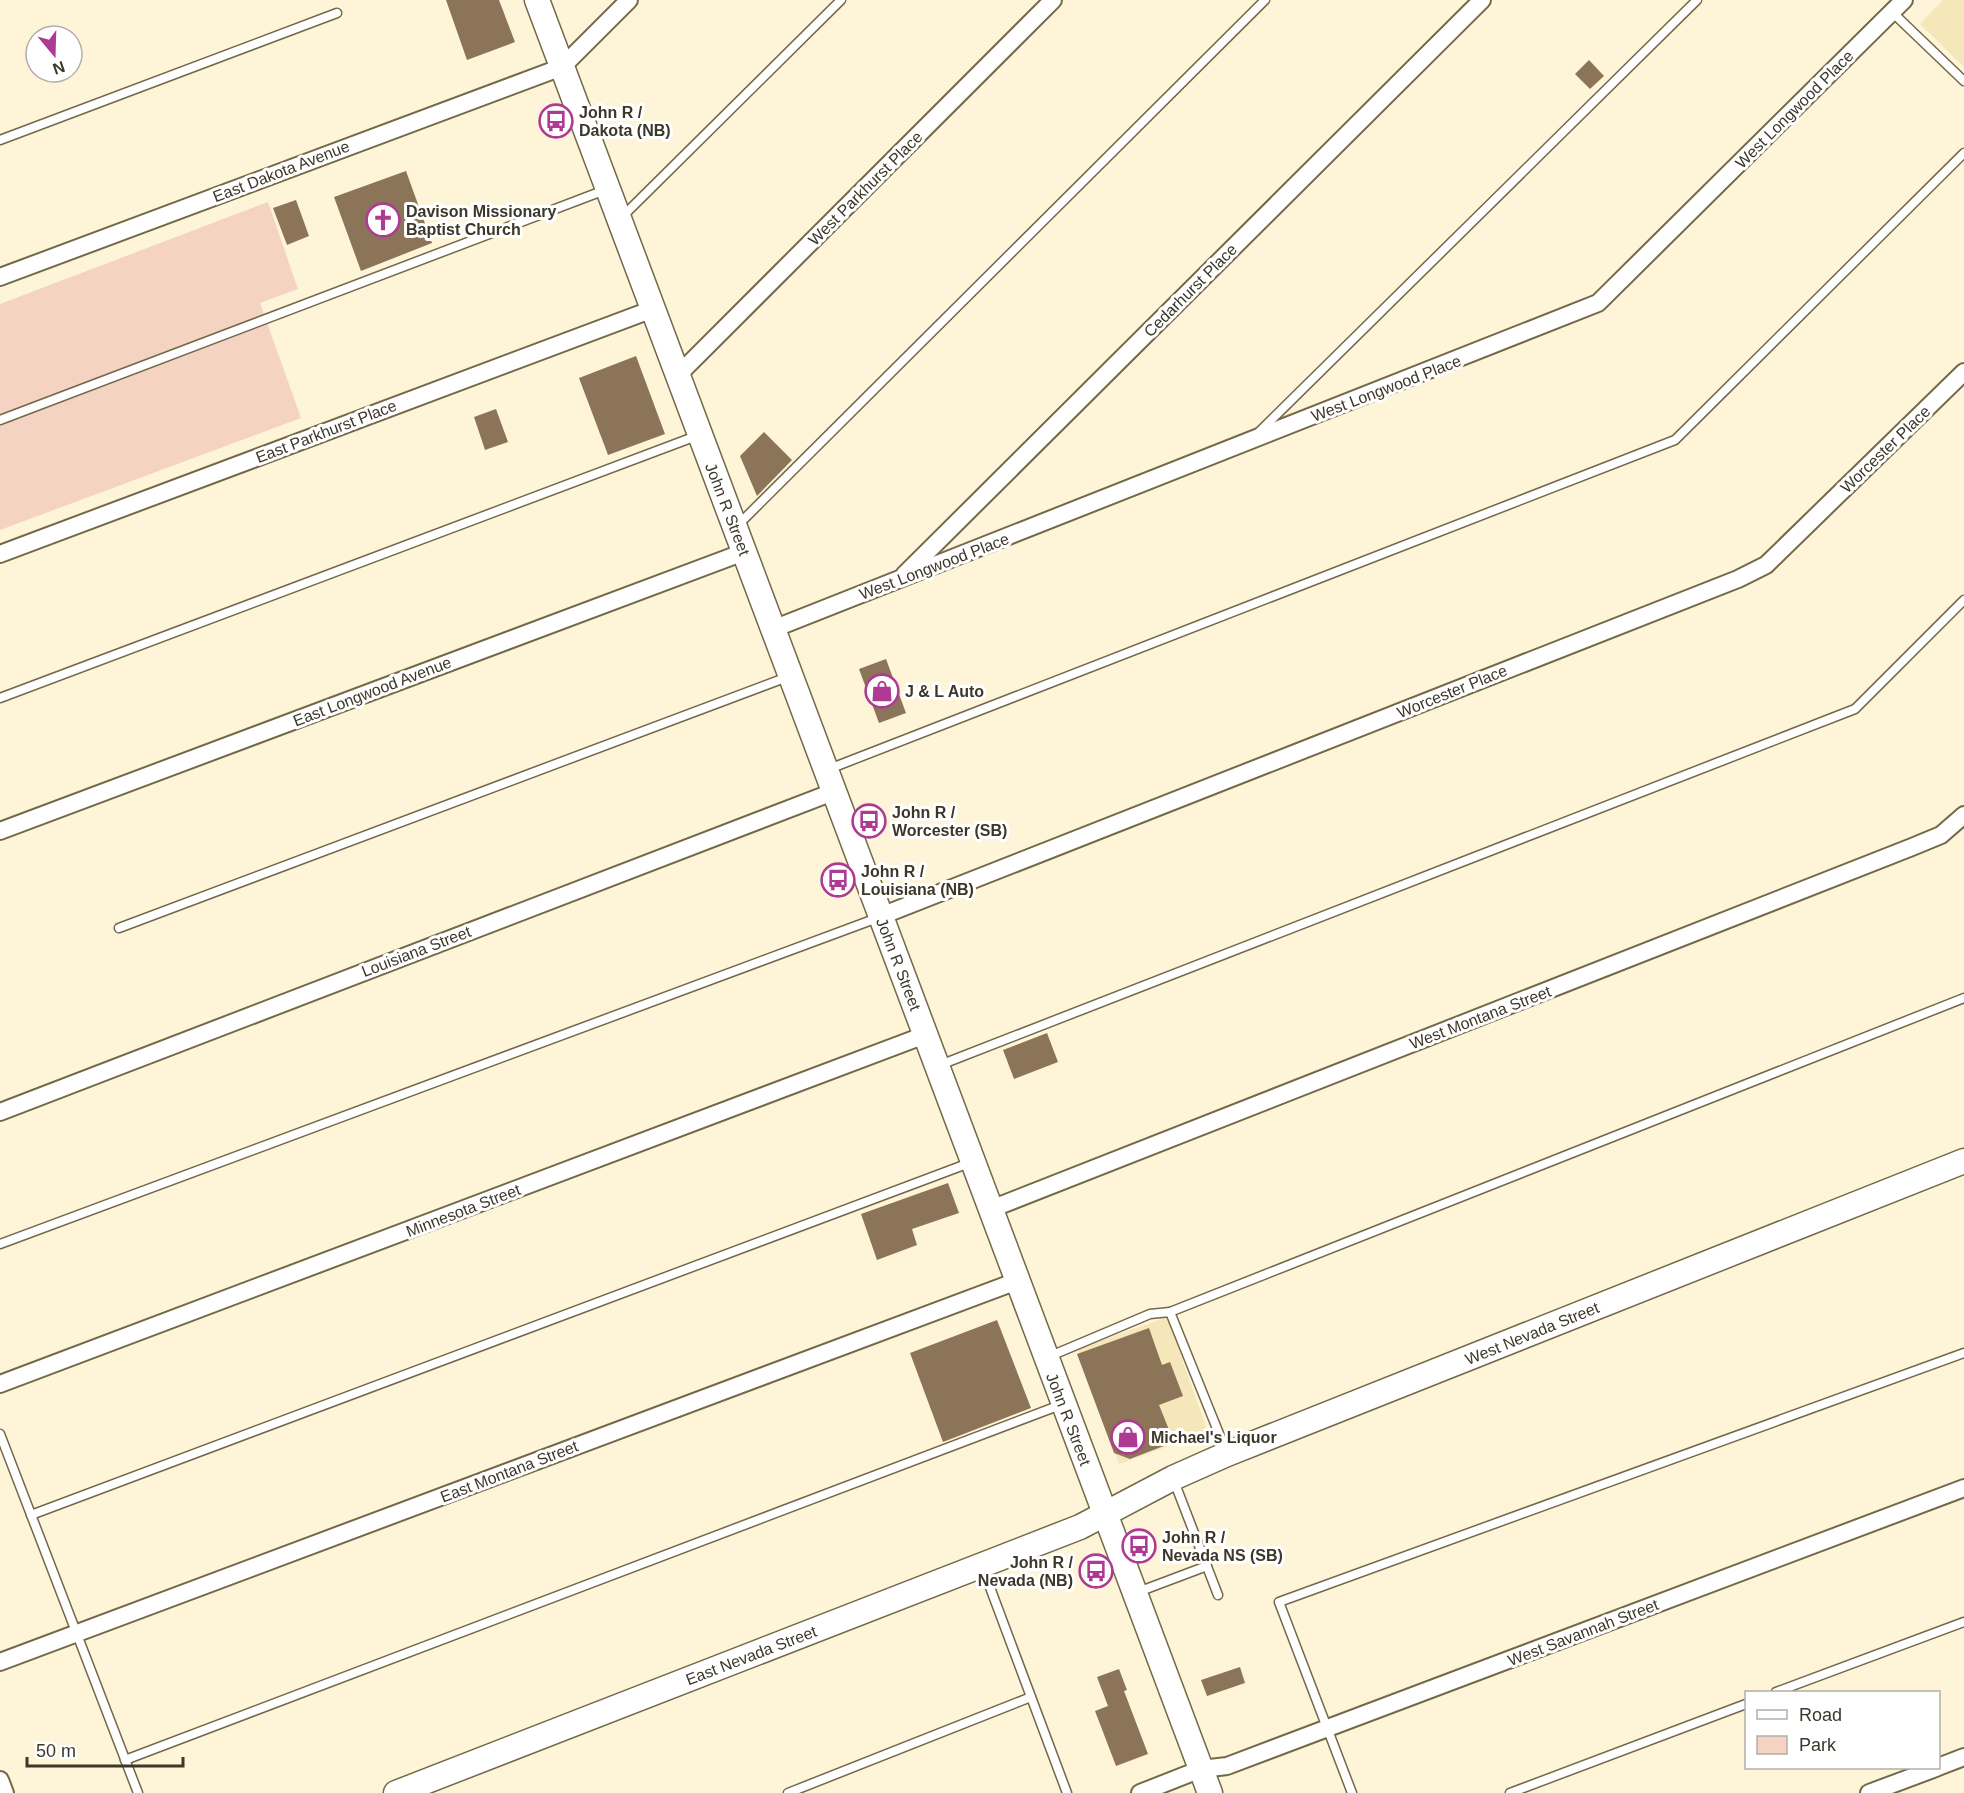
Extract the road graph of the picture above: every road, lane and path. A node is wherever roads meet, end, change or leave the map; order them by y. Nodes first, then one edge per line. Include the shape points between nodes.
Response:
1 (537, 0) edge
2 (629, 0) edge
3 (841, 0) edge
4 (1053, 0) edge
5 (1265, 0) edge
6 (1482, 0) edge
7 (1696, 0) edge
8 (1898, 6) edge
9 (337, 13) dead end
10 (562, 67) junction
11 (1964, 81) edge
12 (0, 140) edge
13 (1964, 153) edge
14 (608, 189) junction
15 (619, 219) junction
16 (0, 277) edge
17 (653, 309) junction
18 (1964, 372) edge
19 (678, 375) junction
20 (0, 420) edge
21 (700, 435) junction
22 (1249, 442) junction
23 (735, 528) junction
24 (744, 552) junction
25 (0, 554) edge
26 (899, 579) junction
27 (1964, 600) edge
28 (773, 629) junction
29 (790, 675) junction
30 (0, 698) edge
31 (829, 781) junction
32 (1964, 815) edge
33 (0, 831) edge
34 (881, 916) junction
35 (119, 928) dead end
36 (1964, 998) edge
37 (925, 1035) junction
38 (937, 1066) junction
39 (0, 1112) edge
40 (1964, 1161) edge
41 (973, 1162) junction
42 (990, 1209) junction
43 (0, 1244) edge
44 (1017, 1281) junction
45 (1170, 1312) junction
46 (1964, 1353) edge
47 (1046, 1357) junction
48 (0, 1384) edge
49 (1064, 1404) junction
50 (0, 1434) edge
51 (1227, 1454) junction
52 (1173, 1478) junction
53 (1964, 1488) edge
54 (31, 1515) junction
55 (1106, 1515) junction
56 (981, 1566) junction
57 (1207, 1566) junction
58 (1135, 1593) junction
59 (1218, 1595) dead end
60 (1964, 1622) edge
61 (76, 1634) junction
62 (0, 1662) edge
63 (1779, 1691) edge
64 (1031, 1697) junction
65 (1745, 1704) edge
66 (1328, 1728) junction
67 (1964, 1757) edge
68 (125, 1760) junction
69 (1940, 1766) edge
70 (1201, 1769) junction
71 (1932, 1769) edge
72 (0, 1780) edge
73 (5, 1793) edge
74 (138, 1793) edge
75 (396, 1793) edge
76 (788, 1793) edge
77 (1067, 1793) edge
78 (1140, 1793) edge
79 (1210, 1793) edge
80 (1352, 1793) edge
81 (1510, 1793) edge
82 (1869, 1793) edge

1 - 10 main road, John R Street
2 - 10 street
3 - 15 lane
4 - 19 street, West Parkhurst Place
5 - 23 lane
6 - 26 street, Cedarhurst Place
7 - 22 lane
8 - 11 lane
8 - 22 street, West Longwood Place via 1598,303
9 - 12 lane
10 - 14 main road, John R Street
10 - 16 street, East Dakota Avenue
13 - 31 lane via 1675,440
14 - 15 main road, John R Street
14 - 20 lane
15 - 17 main road, John R Street
17 - 19 main road, John R Street
17 - 25 street, East Parkhurst Place
18 - 34 street, Worcester Place via 1766,565
19 - 21 main road, John R Street
21 - 23 main road, John R Street
21 - 30 lane
22 - 26 street, West Longwood Place
23 - 24 main road, John R Street
24 - 28 main road, John R Street
24 - 33 street, East Longwood Avenue
26 - 28 street, West Longwood Place
27 - 38 lane via 1855,710
28 - 29 main road, John R Street
29 - 31 main road, John R Street
29 - 35 lane
31 - 34 main road, John R Street
31 - 39 street, Louisiana Street
32 - 42 street, West Montana Street via 1941,835 1912,848
34 - 37 main road, John R Street
34 - 43 lane
36 - 45 lane
37 - 38 main road, John R Street
37 - 48 street, Minnesota Street
38 - 41 main road, John R Street
40 - 51 main road, West Nevada Street
41 - 42 main road, John R Street
41 - 54 lane
42 - 44 main road, John R Street
44 - 47 main road, John R Street
44 - 61 street, East Montana Street
45 - 47 lane via 1150,1314
45 - 51 lane
46 - 66 lane via 1279,1602
47 - 49 main road, John R Street
49 - 55 main road, John R Street
49 - 68 lane
50 - 54 lane
51 - 52 main road, West Nevada Street
52 - 55 main road, West Nevada Street
52 - 57 lane
53 - 66 street, West Savannah Street
54 - 61 lane
55 - 56 main road, East Nevada Street
55 - 58 main road, John R Street
56 - 64 lane
56 - 75 main road, East Nevada Street
57 - 58 lane
57 - 59 lane
58 - 70 main road, John R Street
60 - 63 lane
61 - 62 street, East Montana Street
61 - 68 lane
64 - 76 lane
64 - 77 lane
65 - 81 lane
66 - 70 street, West Savannah Street via 1227,1766
66 - 80 lane
67 - 69 street
68 - 74 lane
70 - 78 street, West Savannah Street
70 - 79 main road, John R Street
71 - 82 street
72 - 73 street

